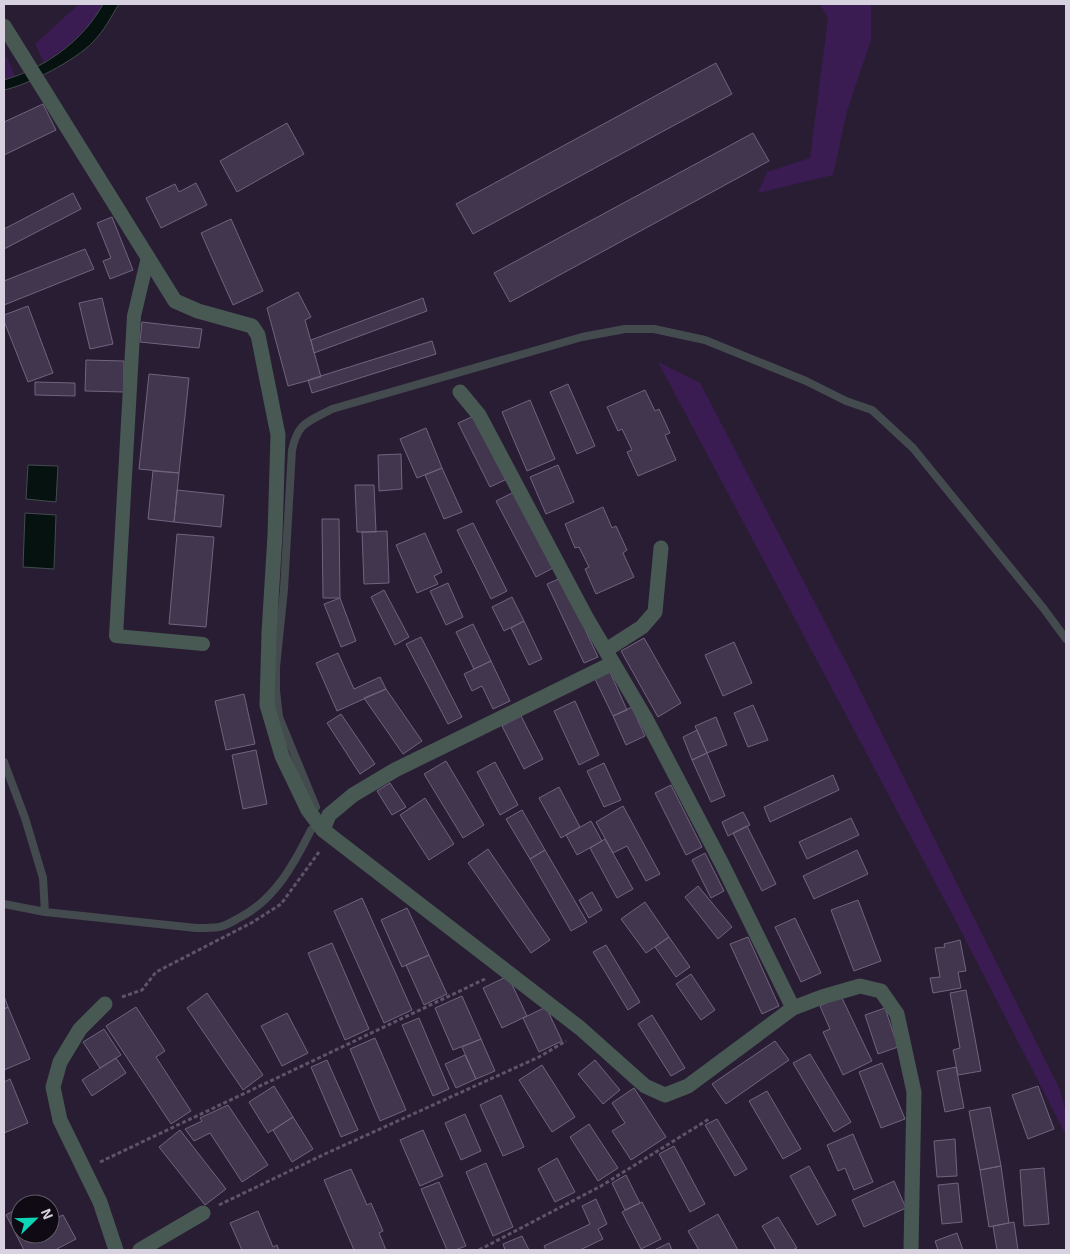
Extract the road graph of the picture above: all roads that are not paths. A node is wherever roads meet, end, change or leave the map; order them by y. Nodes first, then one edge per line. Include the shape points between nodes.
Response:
1 (4, 26) edge
2 (148, 257) junction
3 (460, 392) dead end
4 (661, 548) dead end
5 (203, 644) dead end
6 (610, 656) junction
7 (323, 830) junction
8 (105, 1004) road end
9 (793, 1008) junction
10 (203, 1213) road end
11 (116, 1250) edge
12 (140, 1250) edge
13 (911, 1250) edge

1 - 2 street
2 - 5 lane via 134,316 116,636
2 - 7 street via 175,300 198,311 252,326 258,335 278,435 267,705 282,756 308,810
3 - 6 street via 479,415
4 - 6 street via 655,612
6 - 7 street via 353,795 329,815
6 - 9 street via 718,855
7 - 9 street via 580,1028 645,1086 665,1095 688,1086
8 - 11 street via 80,1029 60,1062 53,1087 60,1120 100,1202
9 - 13 street via 860,986 881,991 897,1014 914,1092
10 - 12 street

